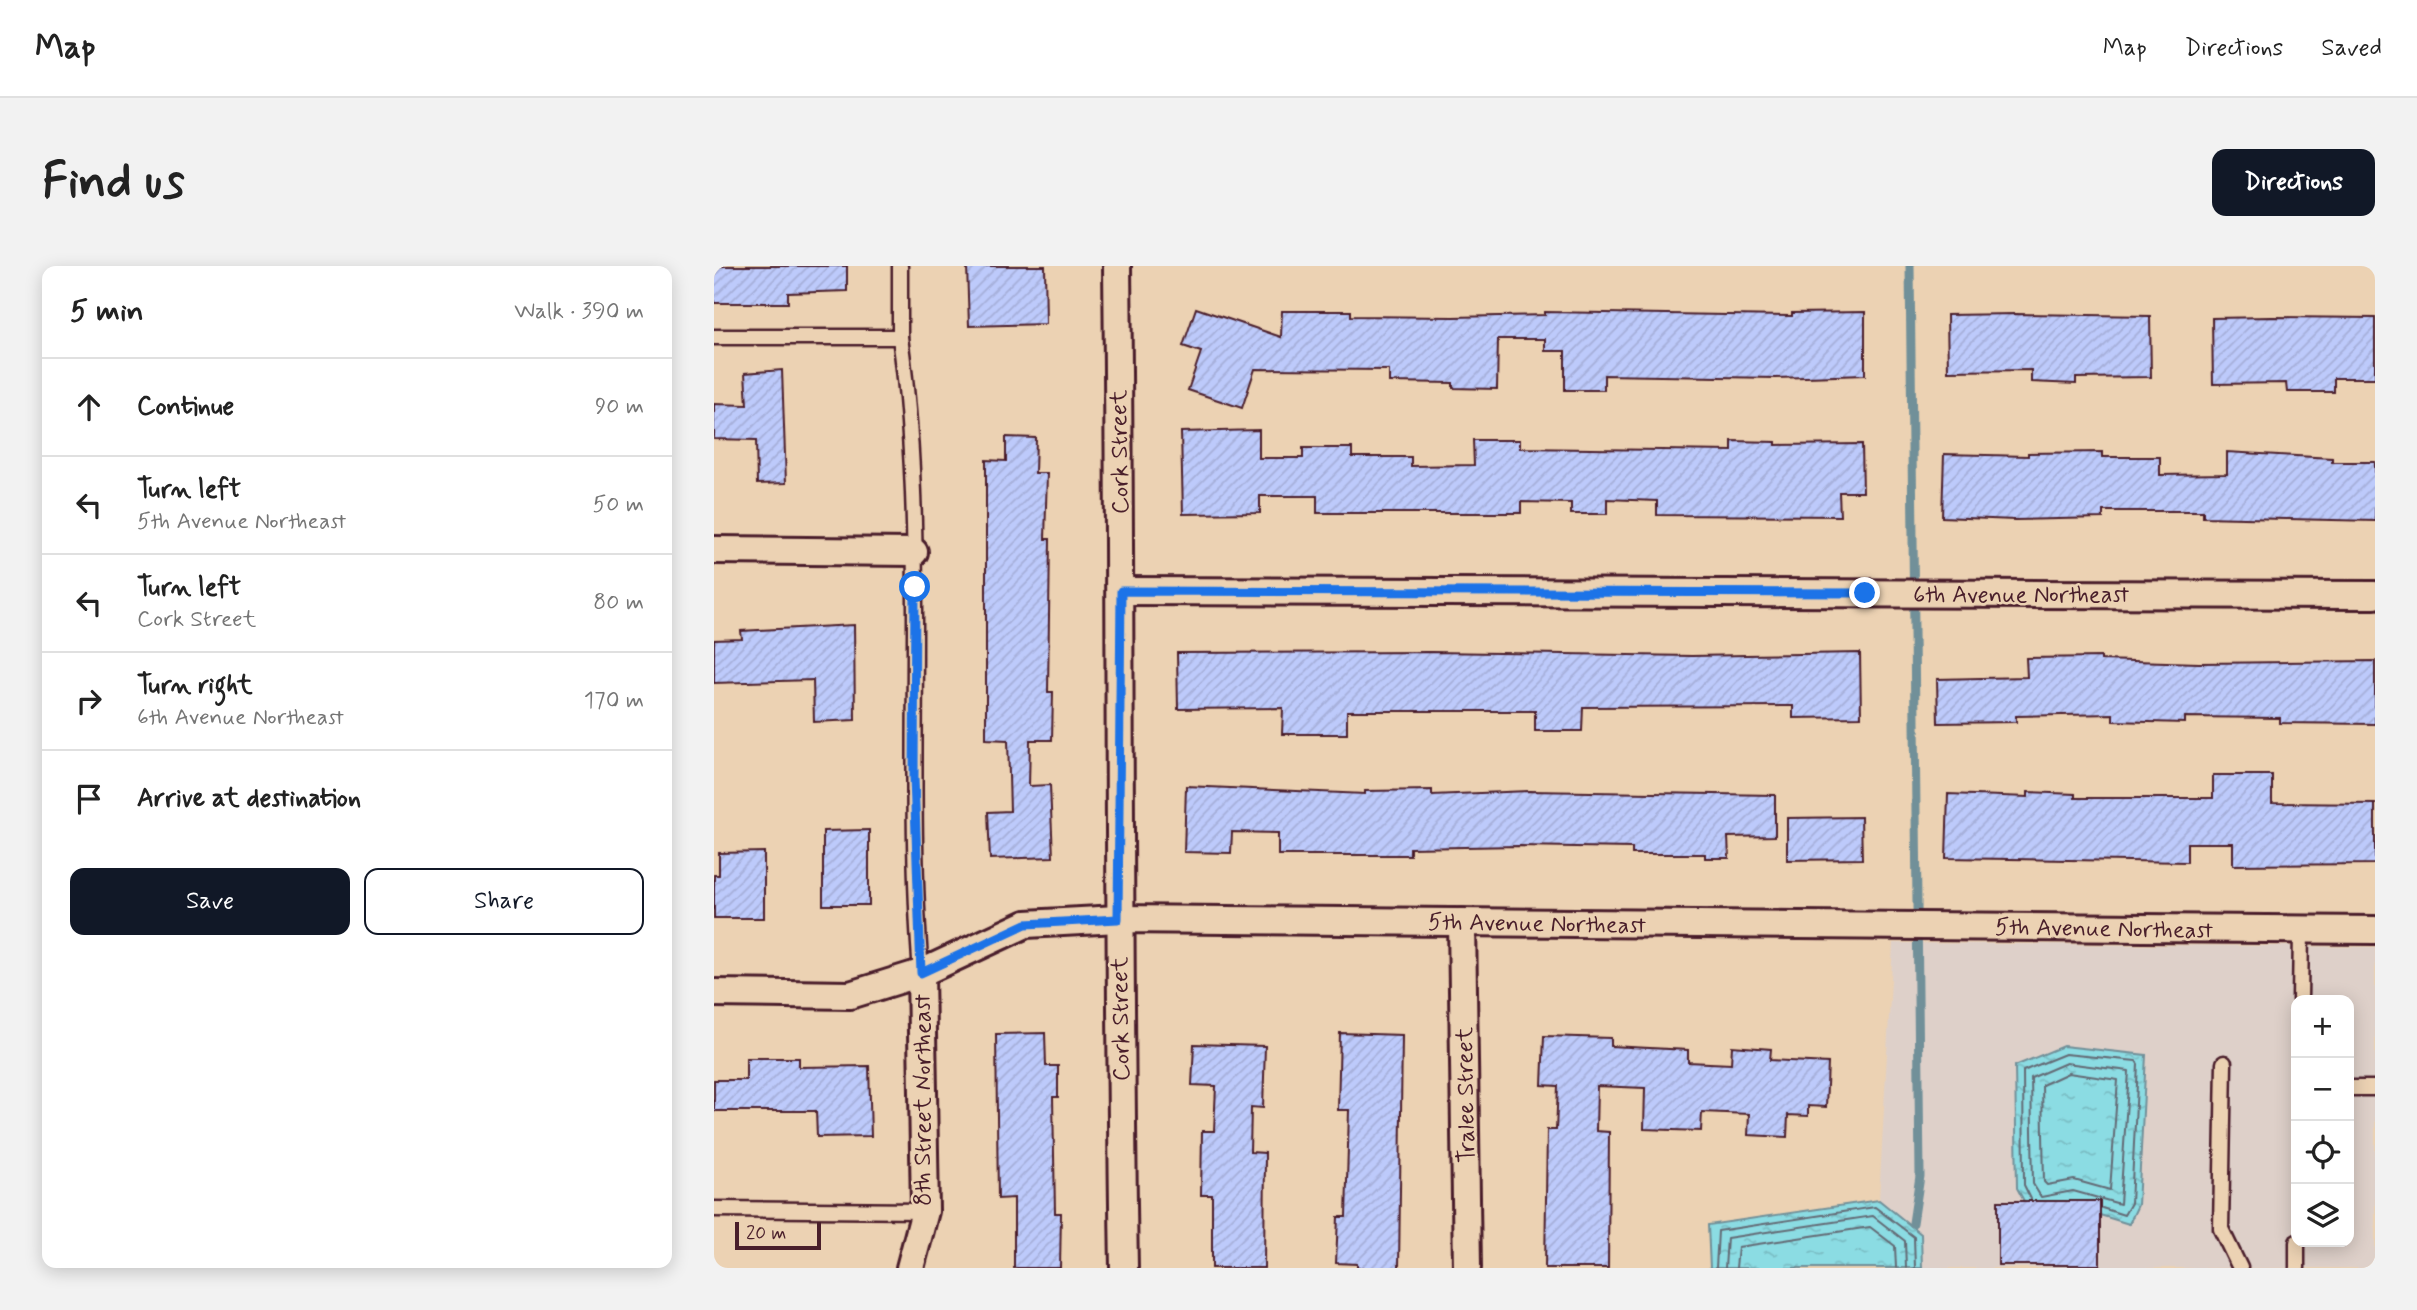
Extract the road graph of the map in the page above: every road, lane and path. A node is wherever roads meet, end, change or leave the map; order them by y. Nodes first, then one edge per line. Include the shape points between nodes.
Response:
1 (900, 266) edge
2 (1116, 266) edge
3 (714, 337) edge
4 (900, 337) junction
5 (714, 550) edge
6 (914, 552) junction
7 (1121, 591) junction
8 (2375, 595) edge
9 (1118, 919) junction
10 (1462, 922) junction
11 (2301, 930) junction
12 (2375, 930) edge
13 (921, 973) junction
14 (714, 993) edge
15 (2300, 995) edge
16 (2224, 1063) dead end
17 (2354, 1088) edge
18 (2375, 1088) edge
19 (714, 1209) edge
20 (925, 1210) junction
21 (2297, 1247) edge
22 (910, 1268) edge
23 (1124, 1268) edge
24 (1468, 1268) edge
25 (2240, 1268) edge
26 (2297, 1268) edge

1 - 4 lane
2 - 7 street, Cork Street
3 - 4 lane
4 - 6 lane via 911,415
5 - 6 street
6 - 13 lane via 914,777
7 - 8 street, 6th Avenue Northeast
7 - 9 street, Cork Street
9 - 10 street, 5th Avenue Northeast
9 - 13 street, 5th Avenue Northeast via 1026,924
9 - 23 street, Cork Street
10 - 11 street, 5th Avenue Northeast
10 - 24 street, Tralee Street
11 - 12 street, 5th Avenue Northeast
11 - 15 lane
13 - 14 street, 5th Avenue Northeast via 850,995
13 - 20 street, 8th Street Northeast
16 - 25 lane via 2221,1229
17 - 18 lane
19 - 20 lane
20 - 22 street, 8th Street Northeast
21 - 26 lane

